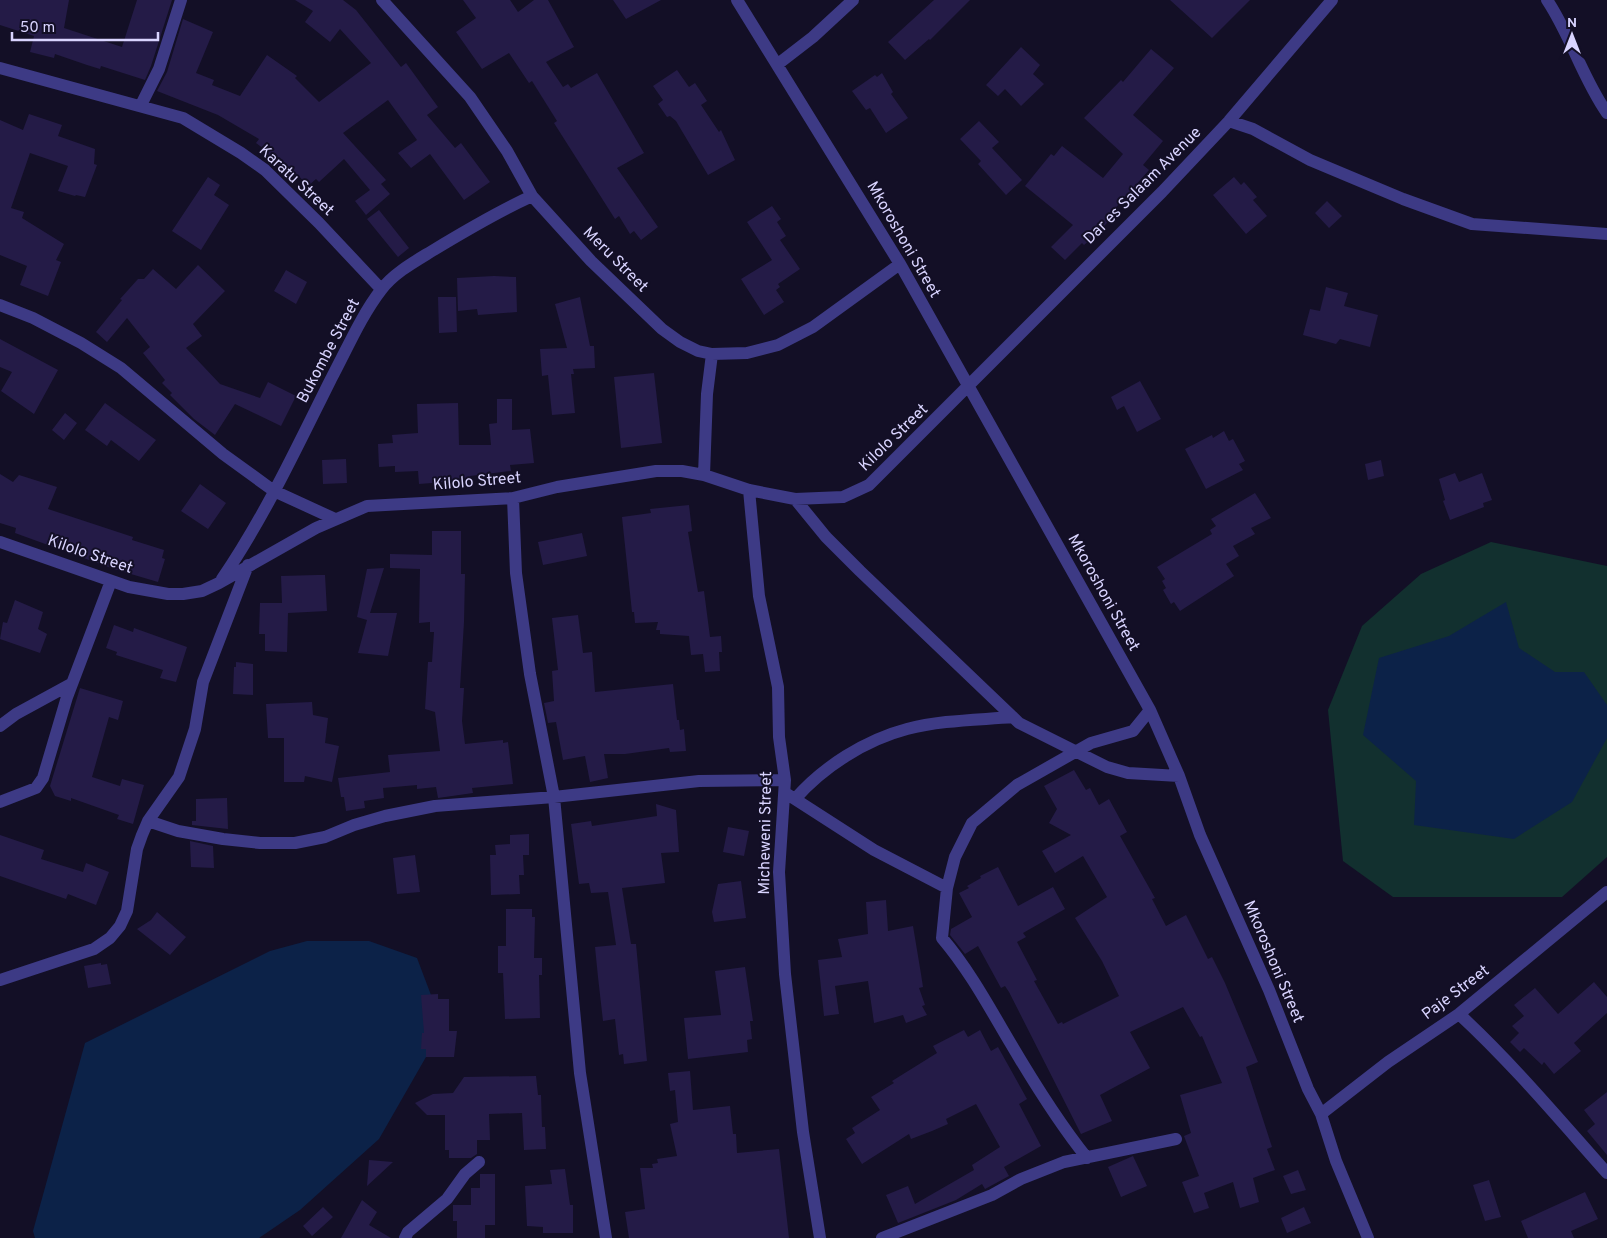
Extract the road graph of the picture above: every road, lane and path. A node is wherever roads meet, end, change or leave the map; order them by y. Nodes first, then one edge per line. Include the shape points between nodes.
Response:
1 (181, 0) edge
2 (382, 0) edge
3 (737, 0) edge
4 (852, 0) edge
5 (1332, 0) edge
6 (1547, 0) edge
7 (778, 64) junction
8 (0, 68) edge
9 (140, 106) junction
10 (1607, 113) edge
11 (1229, 121) junction
12 (532, 196) junction
13 (1607, 234) edge
14 (900, 264) junction
15 (381, 289) junction
16 (0, 305) edge
17 (712, 354) junction
18 (969, 387) junction
19 (704, 475) junction
20 (749, 490) junction
21 (274, 491) junction
22 (513, 498) junction
23 (795, 499) junction
24 (335, 518) junction
25 (0, 542) edge
26 (248, 565) junction
27 (112, 580) junction
28 (220, 583) junction
29 (72, 684) junction
30 (1150, 710) junction
31 (1013, 717) junction
32 (0, 726) edge
33 (1075, 752) junction
34 (1179, 776) junction
35 (788, 791) junction
36 (554, 797) junction
37 (0, 802) edge
38 (148, 821) junction
39 (946, 888) junction
40 (1607, 892) edge
41 (0, 980) edge
42 (1458, 1014) junction
43 (1321, 1114) junction
44 (1176, 1139) dead end
45 (1086, 1158) junction
46 (479, 1162) dead end
47 (1607, 1173) edge
48 (405, 1238) edge
49 (606, 1238) edge
50 (820, 1238) edge
51 (882, 1238) edge
52 (1368, 1238) edge

1 - 9 street via 159,69
2 - 12 street, Meru Street via 470,97 507,151
3 - 7 street, Mkoroshoni Street
4 - 7 street
5 - 11 street, Dar es Salaam Avenue
6 - 10 street via 1567,34 1593,93
7 - 14 street, Mkoroshoni Street
8 - 9 street, Karatu Street
9 - 15 street, Karatu Street via 183,118 264,170
11 - 13 street via 1253,129 1310,160 1463,221 1481,226
11 - 18 street, Dar es Salaam Avenue
12 - 15 street, Bukombe Street via 454,237 396,274
12 - 17 street, Meru Street via 591,261 662,330 698,351
14 - 17 street, Meru Street via 813,326 778,345 747,353
14 - 18 street, Mkoroshoni Street
15 - 21 street, Bukombe Street
16 - 21 street via 41,322 121,368 223,454
17 - 19 street via 706,394
18 - 23 street, Kilolo Street via 869,485 843,497
18 - 30 street, Mkoroshoni Street
19 - 20 street, Kilolo Street
19 - 22 street, Kilolo Street via 682,471 620,475
20 - 23 street, Kilolo Street
20 - 35 street, Micheweni Street via 759,596 778,687 779,737
21 - 24 street
21 - 28 street, Bukombe Street
22 - 24 street, Kilolo Street via 380,504
22 - 36 street via 516,573 522,617
23 - 31 street via 860,571
24 - 26 street, Kilolo Street
25 - 27 street, Kilolo Street
26 - 28 street, Kilolo Street
26 - 38 street via 203,682 195,729 179,777
27 - 28 street, Kilolo Street via 129,587 168,594 193,593
27 - 29 street
29 - 32 street
29 - 37 street via 43,778 36,788
30 - 33 street via 1133,731
30 - 34 street, Mkoroshoni Street
31 - 33 street
31 - 35 street via 906,729 872,742 835,763 808,784
33 - 34 street via 1128,774
33 - 39 street via 1017,785 972,823 955,857
34 - 43 street, Mkoroshoni Street via 1200,835
35 - 36 street via 699,781
35 - 39 street via 874,850
35 - 50 street, Micheweni Street via 779,872 785,974 803,1132
36 - 38 street via 420,808 354,825 325,837 295,842 223,839 178,831
36 - 49 street via 580,1073
38 - 41 street via 137,849 127,911 110,938 94,949
39 - 45 street via 942,938 985,996 1059,1123
40 - 42 street, Paje Street
42 - 43 street, Paje Street
42 - 47 street via 1530,1083
43 - 52 street, Mkoroshoni Street via 1336,1161
44 - 45 street
45 - 51 street via 1064,1162 992,1195
46 - 48 street via 465,1174 447,1199

